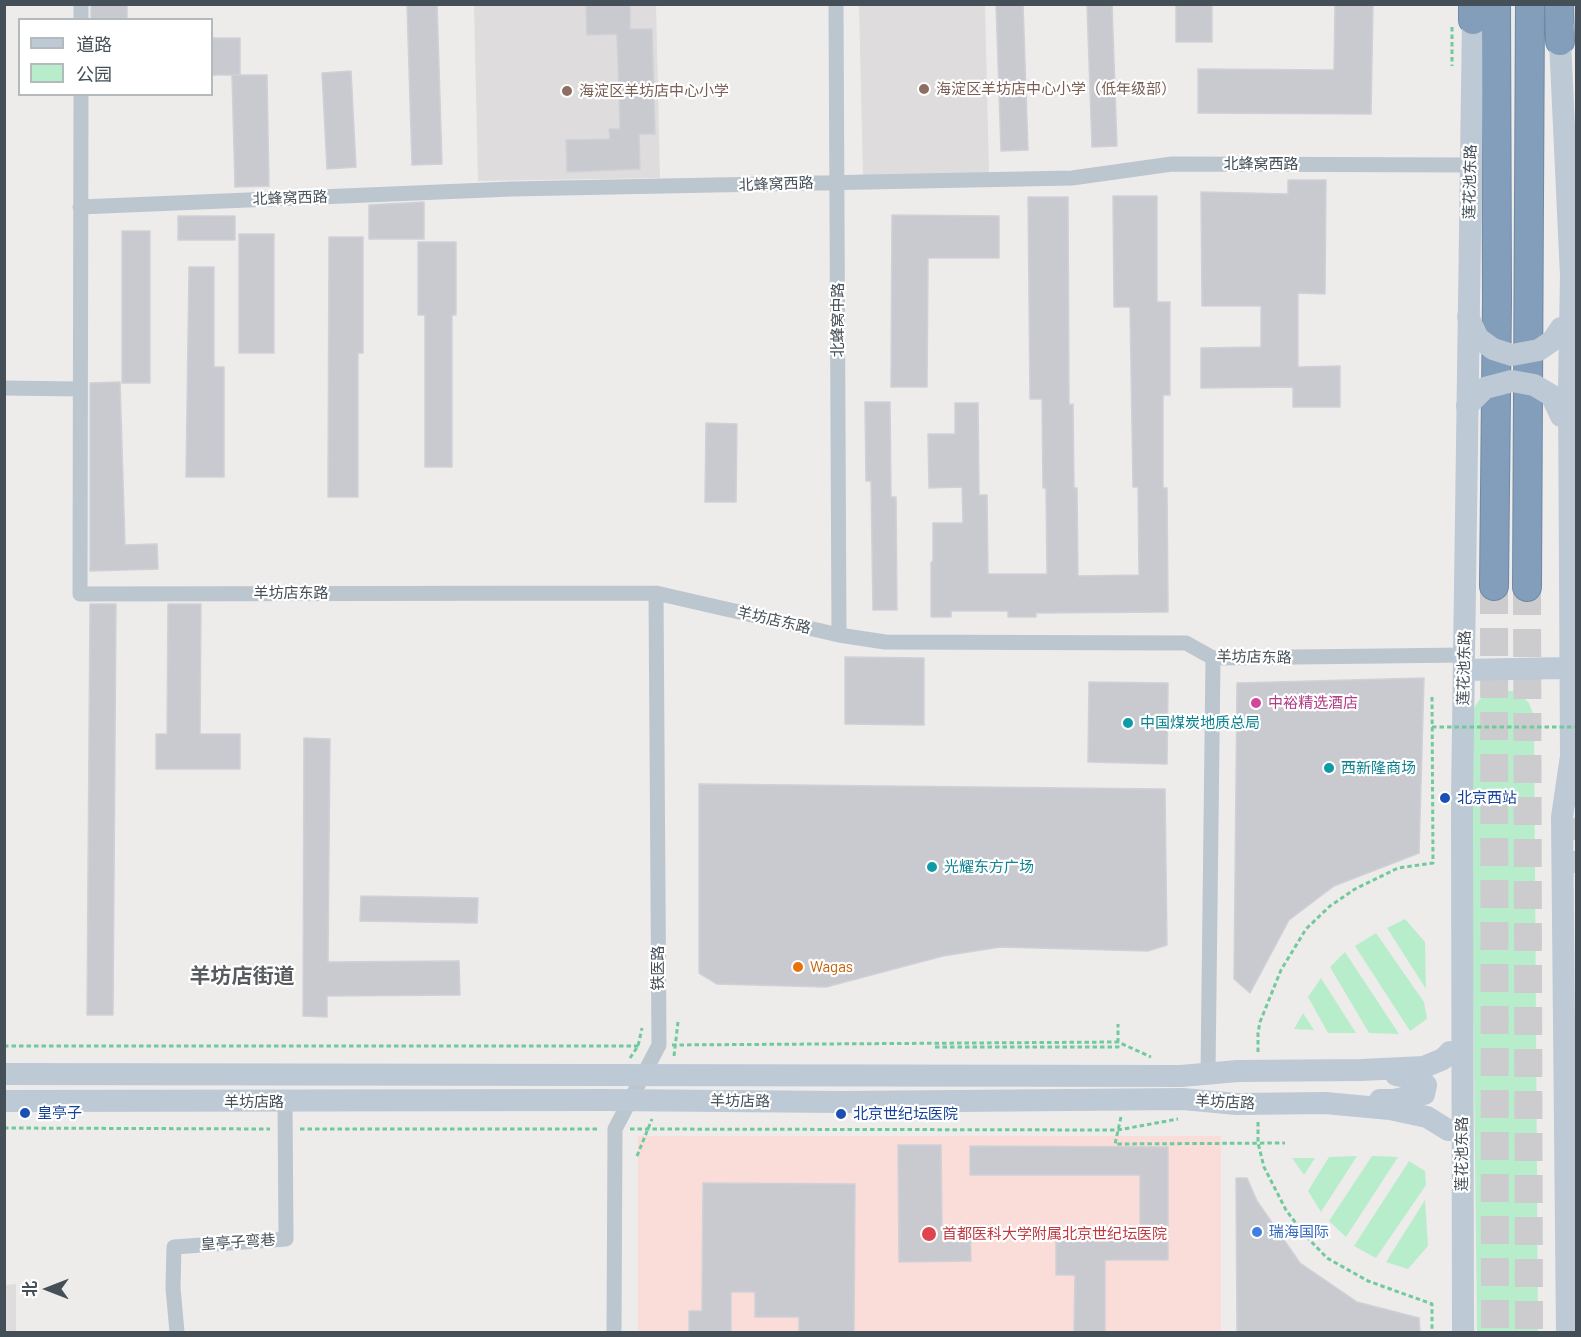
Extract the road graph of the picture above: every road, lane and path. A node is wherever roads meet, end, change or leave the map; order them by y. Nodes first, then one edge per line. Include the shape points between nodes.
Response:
1 (836, 4) edge
2 (1530, 4) edge
3 (1559, 4) edge
4 (1567, 4) edge
5 (1478, 8) edge
6 (1576, 15) edge
7 (1560, 40) junction
8 (81, 96) edge
9 (1572, 99) dead end
10 (1564, 124) junction
11 (1471, 165) junction
12 (837, 182) junction
13 (80, 207) junction
14 (1468, 317) junction
15 (1560, 328) junction
16 (4, 388) edge
17 (79, 389) junction
18 (1467, 406) junction
19 (1561, 416) junction
20 (1494, 586) tunnel mouth
21 (1527, 587) tunnel mouth
22 (656, 593) junction
23 (839, 635) junction
24 (1213, 658) junction
25 (1465, 663) junction
26 (1563, 668) junction
27 (1432, 695) dead end
28 (1432, 727) junction
29 (1576, 727) edge
30 (1562, 817) junction
31 (1118, 1024) dead end
32 (1118, 1042) junction
33 (1456, 1044) junction
34 (4, 1046) edge
35 (659, 1046) junction
36 (935, 1047) dead end
37 (1258, 1055) dead end
38 (1160, 1061) dead end
39 (1361, 1070) junction
40 (1208, 1073) junction
41 (4, 1074) edge
42 (643, 1076) junction
43 (632, 1100) junction
44 (4, 1101) edge
45 (285, 1102) junction
46 (1325, 1103) junction
47 (1258, 1121) dead end
48 (1118, 1130) dead end
49 (1455, 1138) junction
50 (1258, 1143) junction
51 (1284, 1143) dead end
52 (177, 1332) edge
53 (614, 1332) edge
54 (1432, 1332) edge
55 (1463, 1332) edge
56 (1566, 1332) edge

1 - 12 street, 北蜂窝中路
2 - 21 highway
3 - 7 highway
4 - 7 street
5 - 11 street, 莲花池东路
5 - 20 highway, 莲花池东路 via 1497,299
6 - 9 street
7 - 10 street
8 - 13 street
10 - 15 street via 1557,140
10 - 30 street via 1571,276 1571,756
11 - 12 street, 北蜂窝西路 via 1172,164 1072,178
11 - 14 street, 莲花池东路
12 - 13 street, 北蜂窝西路 via 511,189
12 - 23 street, 北蜂窝中路
13 - 17 street
14 - 15 street, bridge via 1478,338 1493,349 1512,355 1539,350 1552,341
14 - 18 street, 莲花池东路
15 - 19 street
16 - 17 street
17 - 22 street, 羊坊店东路 via 80,594
18 - 19 street, bridge via 1485,388 1512,381 1534,385 1551,395
18 - 25 street, 莲花池东路
19 - 26 street
22 - 23 street, 羊坊店东路
22 - 35 street, 铁医路
23 - 24 street, 羊坊店东路 via 885,642 1186,643
24 - 25 street, 羊坊店东路
24 - 40 street
25 - 26 street
25 - 33 street, 莲花池东路
26 - 30 street
27 - 28 path
28 - 29 path, bridge
28 - 37 path via 1433,863 1398,868 1355,889 1330,906 1306,930 1281,970 1260,1022
30 - 56 street
31 - 32 path
32 - 35 path
32 - 36 path via 1118,1047
32 - 38 path
33 - 39 street, 羊坊店路, bridge via 1443,1059 1424,1067
33 - 49 street, 莲花池东路
34 - 35 path
35 - 42 street, 铁医路
39 - 40 street, 羊坊店路, bridge
39 - 46 street, bridge via 1421,1080 1426,1085 1424,1094 1393,1100
40 - 42 street, 羊坊店路
41 - 42 street, 羊坊店路
42 - 43 street, 铁医路
43 - 45 street, 羊坊店路
43 - 46 street, 羊坊店路, bridge via 1183,1099 1237,1104
43 - 53 street, 铁医路 via 615,1129
44 - 45 street, 羊坊店路
45 - 52 street, 皇亭子弯巷 via 286,1239 174,1247
46 - 49 street, 羊坊店路, bridge via 1427,1117
47 - 50 path
48 - 50 path via 1115,1144
49 - 55 street, 莲花池东路
50 - 51 path
50 - 54 path via 1264,1167 1286,1210 1304,1234 1327,1258 1368,1281 1432,1304

